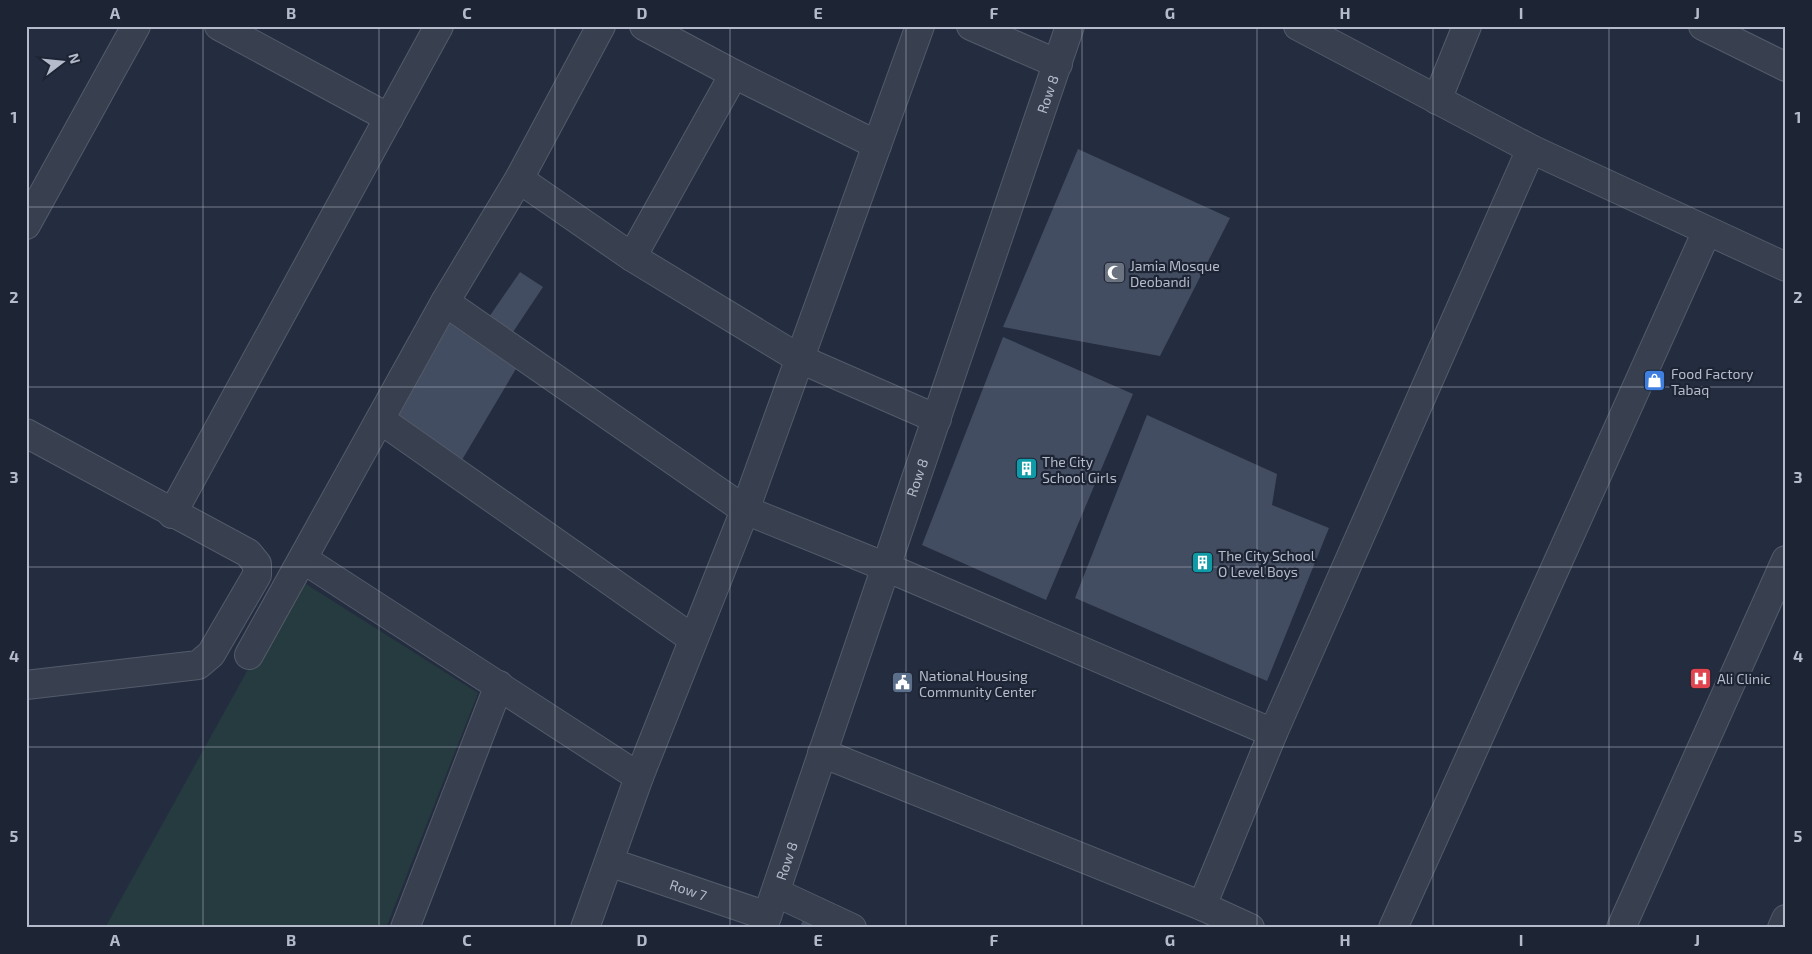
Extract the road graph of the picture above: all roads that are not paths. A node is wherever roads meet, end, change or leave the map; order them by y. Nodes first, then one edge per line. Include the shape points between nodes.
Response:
1 (136, 26) edge
2 (219, 26) edge
3 (440, 26) edge
4 (601, 26) edge
5 (644, 26) edge
6 (920, 26) edge
7 (971, 26) edge
8 (1070, 26) edge
9 (1298, 26) edge
10 (1467, 26) edge
11 (1703, 26) edge
12 (1058, 64) junction
13 (1786, 66) edge
14 (734, 74) junction
15 (1437, 100) junction
16 (389, 118) junction
17 (877, 145) junction
18 (1531, 149) junction
19 (519, 179) junction
20 (26, 225) edge
21 (1706, 231) junction
22 (632, 257) junction
23 (1786, 267) edge
24 (445, 302) junction
25 (800, 359) junction
26 (937, 418) junction
27 (381, 420) junction
28 (26, 433) edge
29 (745, 510) junction
30 (172, 514) junction
31 (303, 559) junction
32 (1786, 560) edge
33 (886, 567) junction
34 (693, 639) junction
35 (249, 655) dead end
36 (26, 685) edge
37 (499, 685) junction
38 (1273, 733) junction
39 (822, 753) junction
40 (639, 777) junction
41 (609, 862) junction
42 (1202, 906) junction
43 (769, 912) edge
44 (1786, 919) edge
45 (405, 928) edge
46 (585, 928) edge
47 (852, 928) edge
48 (1250, 928) edge
49 (1392, 928) edge
50 (1621, 928) edge
51 (1782, 928) edge

1 - 20 street
2 - 16 street
3 - 16 street
4 - 19 street
5 - 14 street
6 - 17 street
7 - 12 street
8 - 12 street, Row 8
9 - 15 street
10 - 15 street
11 - 13 street
12 - 26 street, Row 8
14 - 17 street
14 - 22 street
15 - 18 street
16 - 30 street
17 - 25 street
18 - 21 street
18 - 38 street
19 - 22 street
19 - 24 street
21 - 23 street
21 - 49 street
22 - 25 street
24 - 27 street
24 - 29 street
25 - 26 street
25 - 29 street
26 - 33 street, Row 8
27 - 31 street
27 - 34 street
28 - 30 street
29 - 33 street
29 - 34 street
30 - 36 street via 248,553 256,564 257,575 211,654 198,665 184,668
31 - 35 street
31 - 37 street
32 - 50 street
33 - 38 street
33 - 39 street, Row 8
34 - 40 street
37 - 40 street
37 - 45 street
38 - 42 street
39 - 42 street
39 - 43 street, Row 8
40 - 41 street
41 - 43 street, Row 7
41 - 46 street
42 - 48 street
43 - 47 street, Row 7
44 - 51 street

